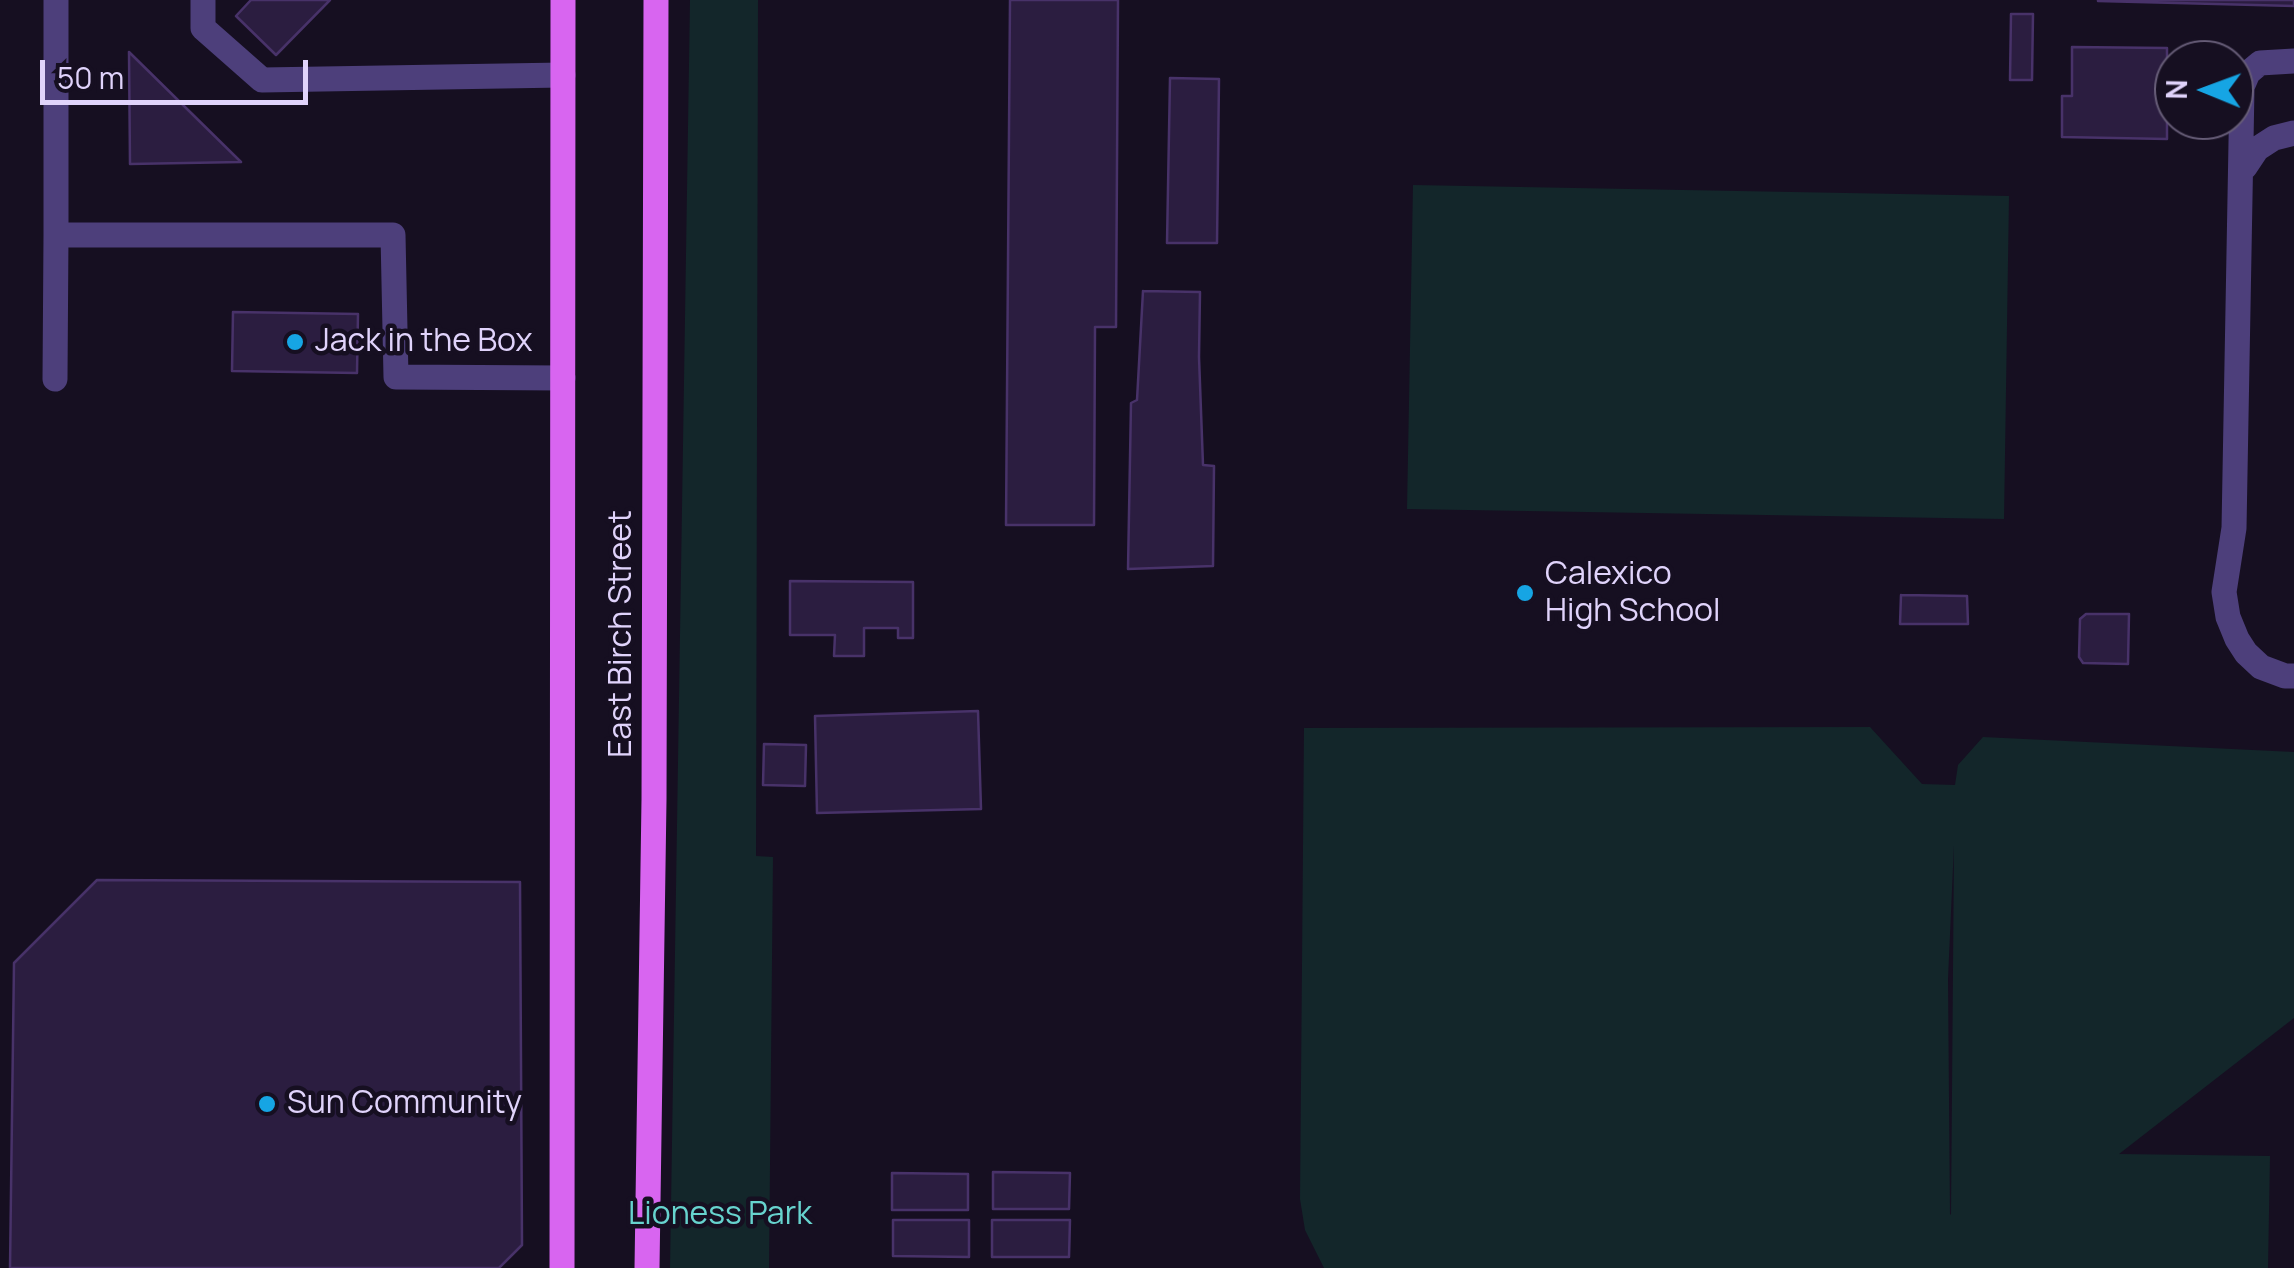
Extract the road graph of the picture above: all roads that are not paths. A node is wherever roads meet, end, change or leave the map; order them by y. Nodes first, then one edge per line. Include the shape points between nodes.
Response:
1 (56, 0) edge
2 (202, 0) edge
3 (563, 0) edge
4 (656, 0) edge
5 (2294, 61) edge
6 (563, 76) junction
7 (2294, 133) edge
8 (2241, 167) junction
9 (56, 235) junction
10 (563, 378) junction
11 (56, 379) dead end
12 (2294, 676) edge
13 (562, 1268) edge
14 (647, 1268) edge

1 - 9 lane
2 - 6 lane via 203,28 262,80
3 - 6 main road, East Birch Street
4 - 14 main road, East Birch Street
5 - 8 lane via 2260,63 2248,73
6 - 10 main road, East Birch Street
7 - 8 lane via 2274,138
8 - 12 lane via 2234,528 2224,592 2246,653 2261,666
9 - 10 lane via 392,235 396,377
9 - 11 lane
10 - 13 main road, East Birch Street

